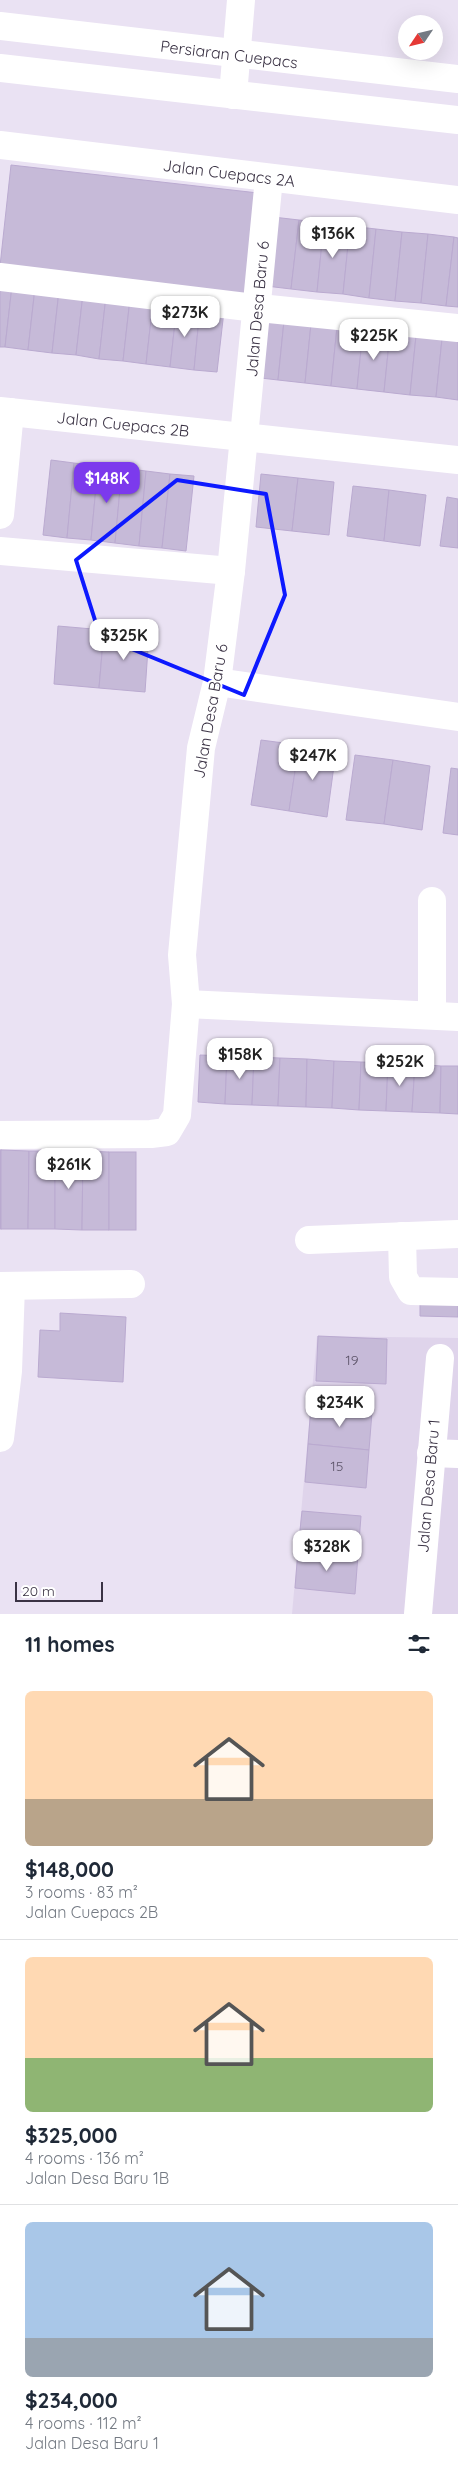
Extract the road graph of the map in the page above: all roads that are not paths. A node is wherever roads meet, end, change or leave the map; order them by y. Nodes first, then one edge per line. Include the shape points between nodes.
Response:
1 (241, 0) edge
2 (0, 26) edge
3 (237, 55) junction
4 (0, 68) edge
5 (458, 79) edge
6 (233, 94) junction
7 (458, 120) edge
8 (0, 145) edge
9 (269, 178) junction
10 (458, 200) edge
11 (0, 277) edge
12 (263, 308) junction
13 (458, 328) edge
14 (5, 412) edge
15 (246, 438) junction
16 (458, 460) edge
17 (0, 515) edge
18 (0, 551) edge
19 (231, 571) junction
20 (217, 682) junction
21 (458, 718) edge
22 (432, 901) dead end
23 (186, 1004) junction
24 (445, 1016) edge
25 (0, 1135) edge
26 (458, 1234) edge
27 (402, 1236) junction
28 (309, 1240) dead end
29 (131, 1284) dead end
30 (5, 1286) edge
31 (458, 1292) edge
32 (440, 1358) dead end
33 (0, 1438) edge
34 (430, 1453) junction
35 (458, 1454) edge
36 (418, 1614) edge

1 - 3 street
2 - 3 street, Persiaran Cuepacs
3 - 5 street, Persiaran Cuepacs
3 - 6 street
4 - 6 street
6 - 7 street
8 - 9 street, Jalan Cuepacs 2A
9 - 10 street, Jalan Cuepacs 2A
9 - 12 street, Jalan Desa Baru 6
11 - 12 street
12 - 13 street
12 - 15 street, Jalan Desa Baru 6
14 - 15 street, Jalan Cuepacs 2B
14 - 17 street
15 - 16 street, Jalan Cuepacs 2B
15 - 19 street, Jalan Desa Baru 6
18 - 19 street
19 - 20 street, Jalan Desa Baru 6
20 - 21 street
20 - 23 street, Jalan Desa Baru 6 via 201,748 182,955
22 - 24 street
23 - 24 street
23 - 25 street, Jalan Desa Baru 6 via 177,1115 167,1132
26 - 27 street
27 - 28 street
27 - 31 street via 403,1277 412,1291
29 - 30 street
30 - 33 street via 8,1371
32 - 34 street, Jalan Desa Baru 1
34 - 35 street
34 - 36 street, Jalan Desa Baru 1

